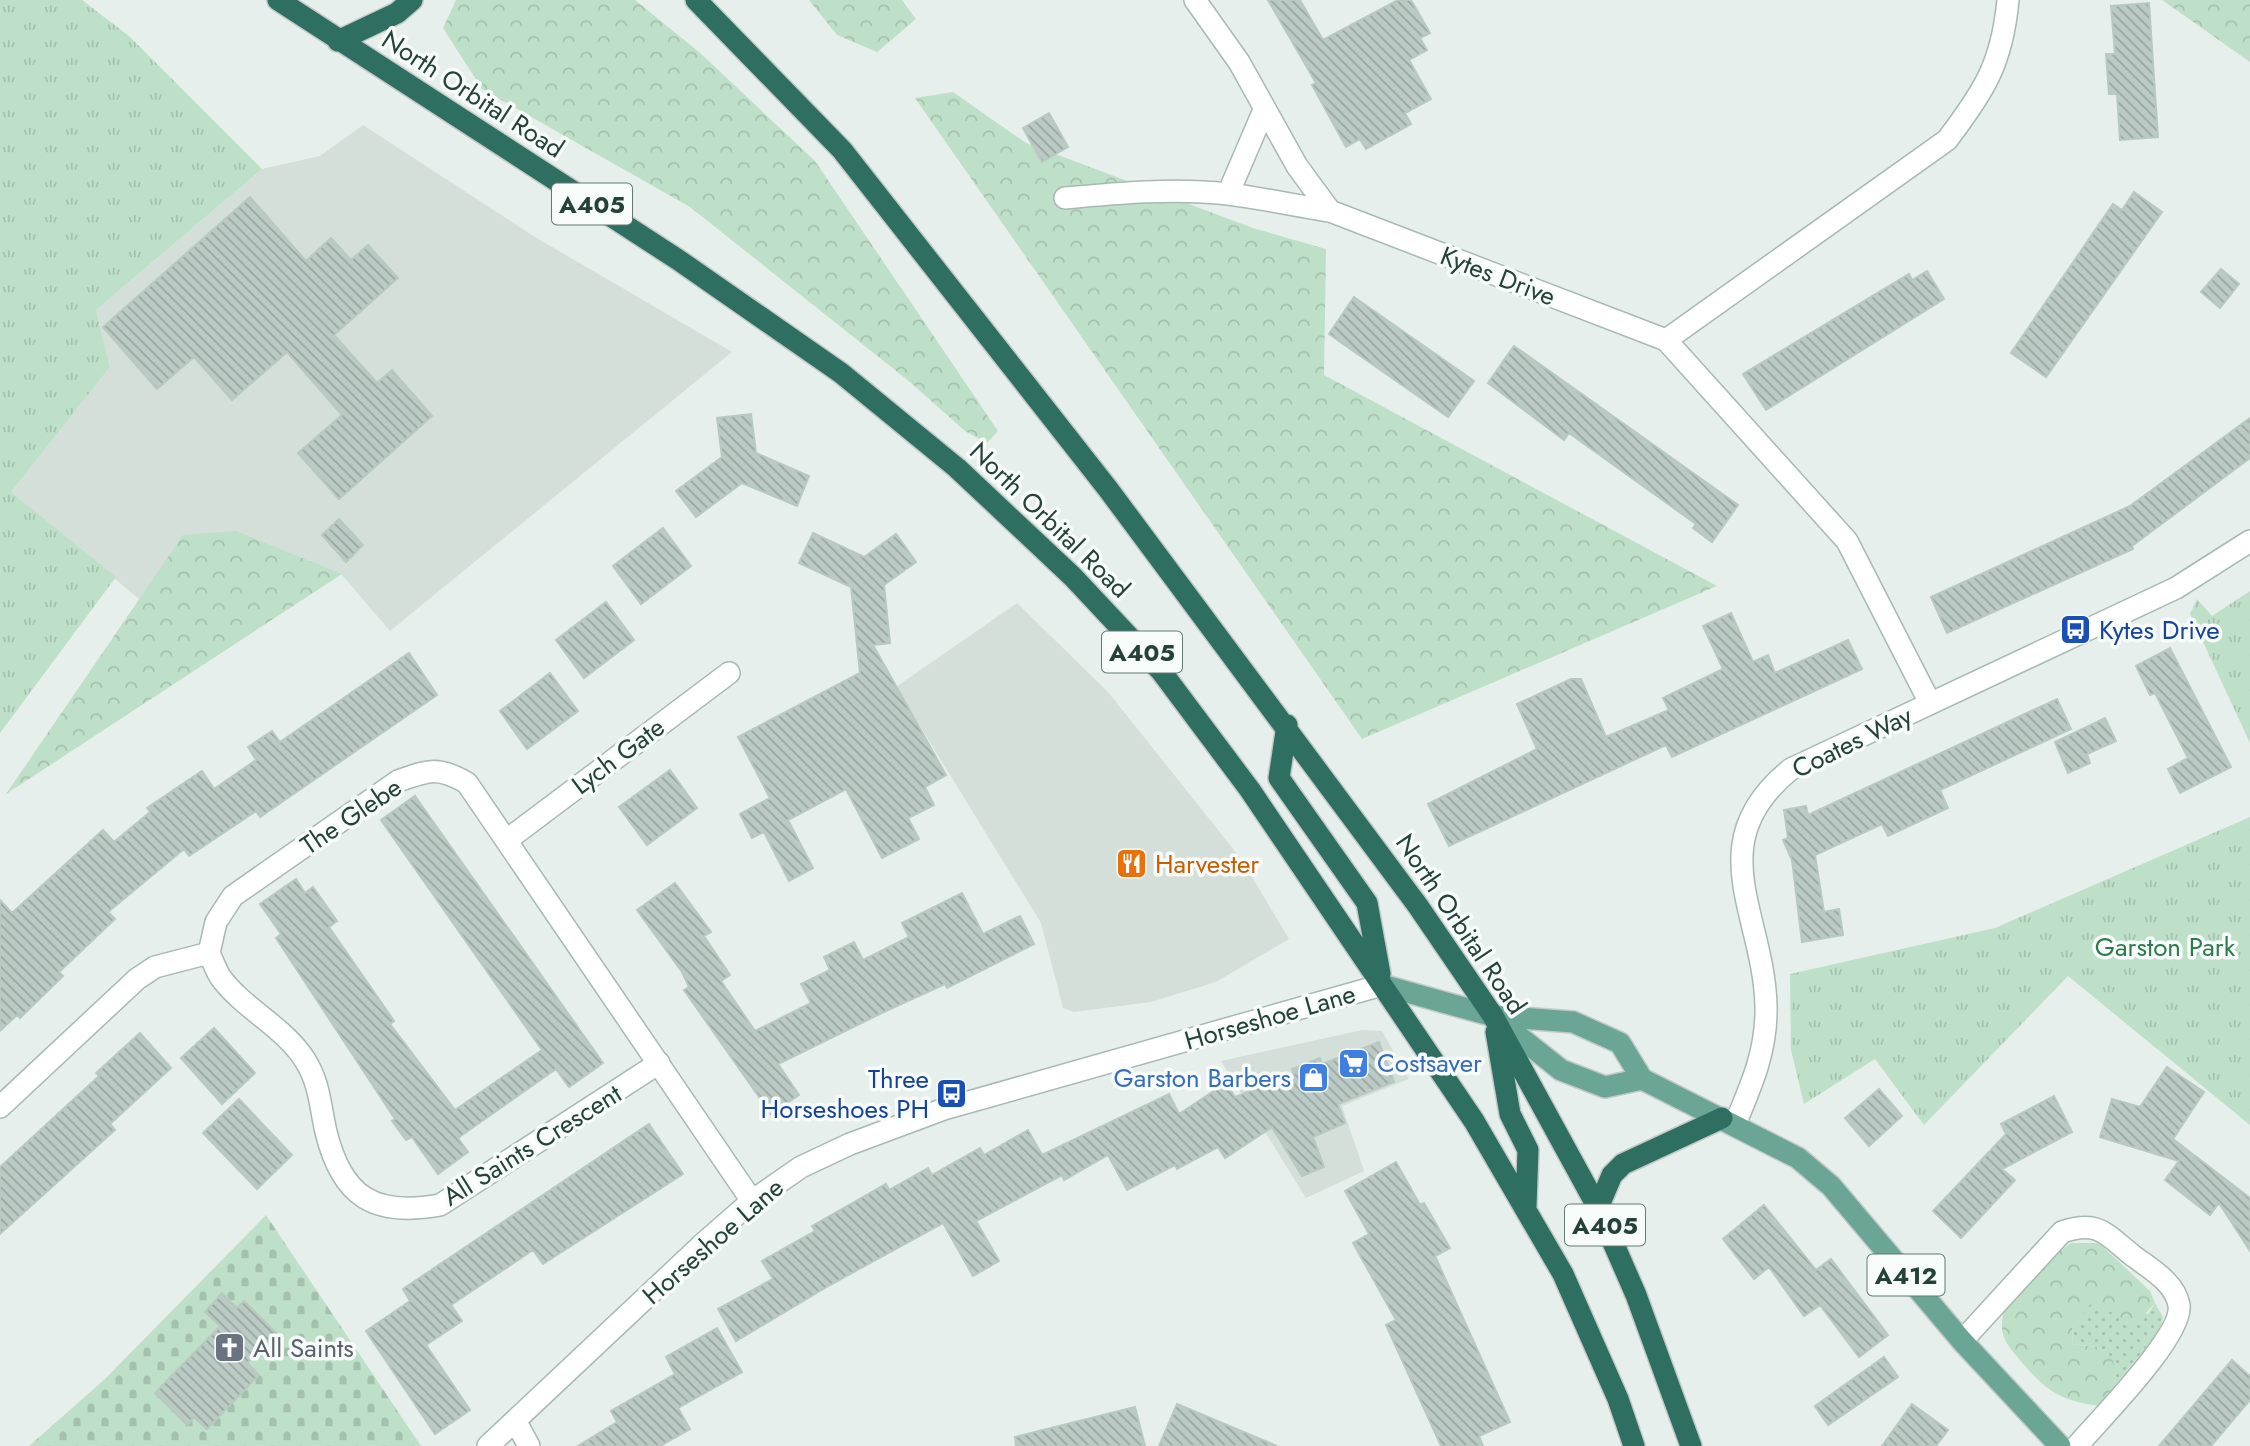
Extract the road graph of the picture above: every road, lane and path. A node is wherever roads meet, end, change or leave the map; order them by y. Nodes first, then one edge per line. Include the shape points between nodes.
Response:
1 (278, 0) edge
2 (412, 0) edge
3 (696, 0) edge
4 (1195, 0) edge
5 (2008, 0) edge
6 (338, 41) junction
7 (1264, 110) junction
8 (1228, 194) junction
9 (1065, 198) dead end
10 (1331, 211) junction
11 (1666, 340) junction
12 (2250, 541) edge
13 (729, 673) dead end
14 (1930, 703) junction
15 (1287, 725) junction
16 (507, 840) junction
17 (209, 953) junction
18 (1382, 985) junction
19 (1493, 1017) junction
20 (659, 1063) junction
21 (1642, 1079) junction
22 (0, 1107) edge
23 (1729, 1121) junction
24 (752, 1201) junction
25 (1526, 1206) junction
26 (1598, 1208) junction
27 (1962, 1341) junction
28 (516, 1422) junction
29 (488, 1446) edge
30 (529, 1446) edge
31 (1634, 1446) edge
32 (1691, 1446) edge
33 (2060, 1446) edge
34 (2077, 1446) edge

1 - 6 highway, North Orbital Road / A405
2 - 6 highway via 397,13
3 - 15 highway, North Orbital Road / A405 via 842,150
4 - 7 street via 1240,62
5 - 11 street via 2004,40 1981,96 1947,140
6 - 18 highway, North Orbital Road / A405 via 677,259 841,373 957,468 1073,578 1161,671 1250,790
7 - 8 street
7 - 10 street
8 - 9 street, Kytes Drive via 1152,192
8 - 10 street, Kytes Drive
10 - 11 street, Kytes Drive
11 - 14 street, Kytes Drive via 1847,541
12 - 14 street, Coates Way via 2176,588
13 - 16 street, Lych Gate
14 - 23 street, Coates Way via 1791,769 1762,797 1751,818 1741,849 1741,872 1766,1003 1766,1037 1762,1058
15 - 18 highway via 1279,778 1367,903
15 - 19 highway, North Orbital Road / A405
16 - 17 street, The Glebe via 467,783 444,770 398,781 233,896 216,922
16 - 20 street, The Glebe
17 - 20 street, All Saints Crescent via 221,978 304,1059 318,1084 336,1163 351,1187 377,1206 415,1210 440,1205
17 - 22 street via 155,967 137,979
18 - 19 main road
18 - 24 street, Horseshoe Lane via 944,1109 801,1167
18 - 25 highway, North Orbital Road / A405
19 - 21 main road via 1561,1070 1605,1087
19 - 21 main road via 1573,1022 1620,1042
19 - 25 highway via 1510,1114 1528,1150
19 - 26 highway, North Orbital Road / A405
20 - 24 street, The Glebe
21 - 23 main road, A412
23 - 26 highway via 1623,1164 1607,1182
23 - 27 main road, A412 via 1798,1158 1831,1186
24 - 28 street, Horseshoe Lane
25 - 31 highway, North Orbital Road / A405 via 1591,1333
26 - 32 highway, North Orbital Road / A405 via 1636,1295
27 - 33 main road, A412
27 - 34 street via 2062,1232 2083,1225 2101,1230 2170,1285 2179,1305 2176,1324 2155,1356
28 - 29 street, Horseshoe Lane
28 - 30 street

